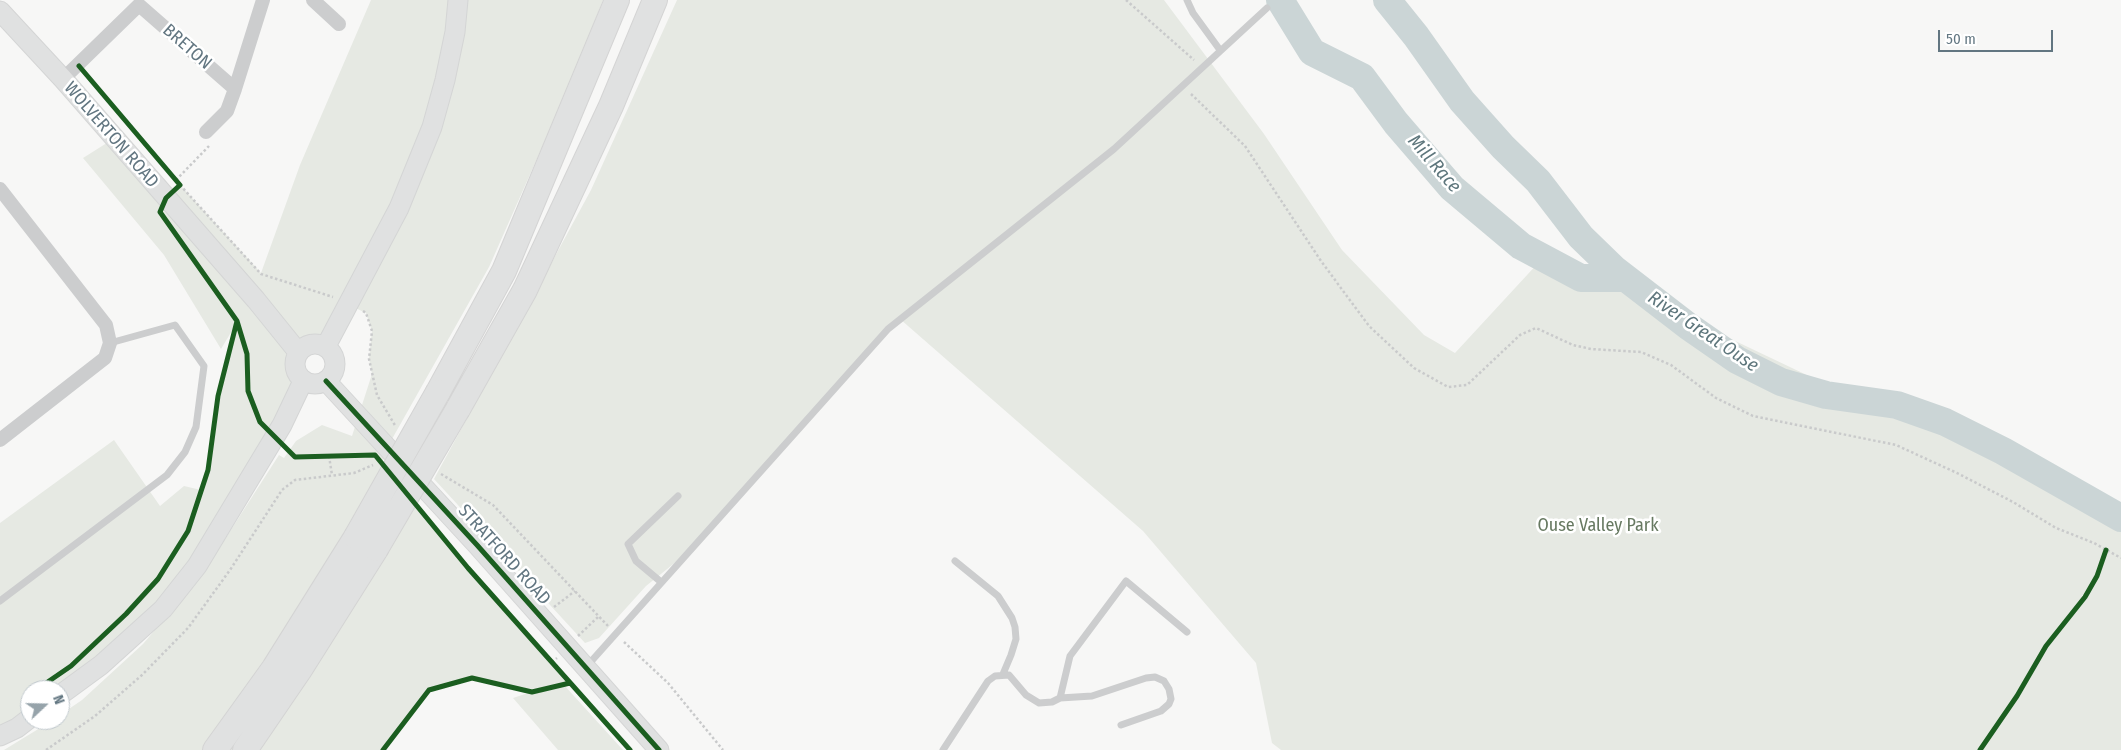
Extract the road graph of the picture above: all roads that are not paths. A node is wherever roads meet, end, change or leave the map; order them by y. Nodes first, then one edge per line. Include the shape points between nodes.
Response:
1 (264, 0) edge
2 (314, 0) edge
3 (458, 0) edge
4 (617, 0) edge
5 (655, 0) edge
6 (1187, 0) edge
7 (136, 2) edge
8 (1266, 8) dead end
9 (2, 17) edge
10 (339, 24) dead end
11 (1220, 50) junction
12 (64, 79) junction
13 (235, 89) junction
14 (206, 132) road end
15 (0, 190) edge
16 (110, 343) junction
17 (326, 346) junction
18 (298, 352) junction
19 (303, 381) junction
20 (326, 381) junction
21 (0, 440) edge
22 (678, 496) dead end
23 (955, 561) dead end
24 (661, 582) junction
25 (0, 600) edge
26 (1187, 632) dead end
27 (585, 668) junction
28 (1002, 674) junction
29 (70, 688) edge
30 (1060, 698) junction
31 (1121, 725) dead end
32 (20, 726) edge
33 (0, 736) edge
34 (216, 750) edge
35 (244, 750) edge
36 (659, 750) edge
37 (943, 750) edge

1 - 13 street
2 - 10 street
3 - 17 street via 447,70 432,127 400,208
4 - 34 highway, bridge via 504,271 356,537 274,668
5 - 35 highway, bridge via 612,106 525,290 376,549 299,671
6 - 11 lane
7 - 12 street, BRETON
7 - 13 street, BRETON
8 - 11 lane
9 - 12 street, WOLVERTON ROAD
11 - 24 lane via 1114,149 888,329
12 - 18 street, WOLVERTON ROAD
13 - 14 street via 227,111
15 - 16 street via 106,325
16 - 21 street via 105,358
16 - 25 lane via 175,325 204,366 196,427 184,452 167,475
17 - 18 street via 311,343
17 - 20 street via 336,364
18 - 19 street via 295,370
19 - 20 street via 319,384
19 - 29 street via 282,425 196,566 163,609
20 - 27 street, STRATFORD ROAD
22 - 24 lane via 628,544 636,561
23 - 28 lane via 998,596 1012,618 1016,639
24 - 27 lane
26 - 30 lane via 1126,581 1070,656
27 - 36 street, STRATFORD ROAD
28 - 30 lane via 1009,674 1026,695 1039,703
28 - 37 lane via 988,681
30 - 31 lane via 1092,696 1146,678 1164,681 1169,690 1169,704 1161,711
32 - 33 street

